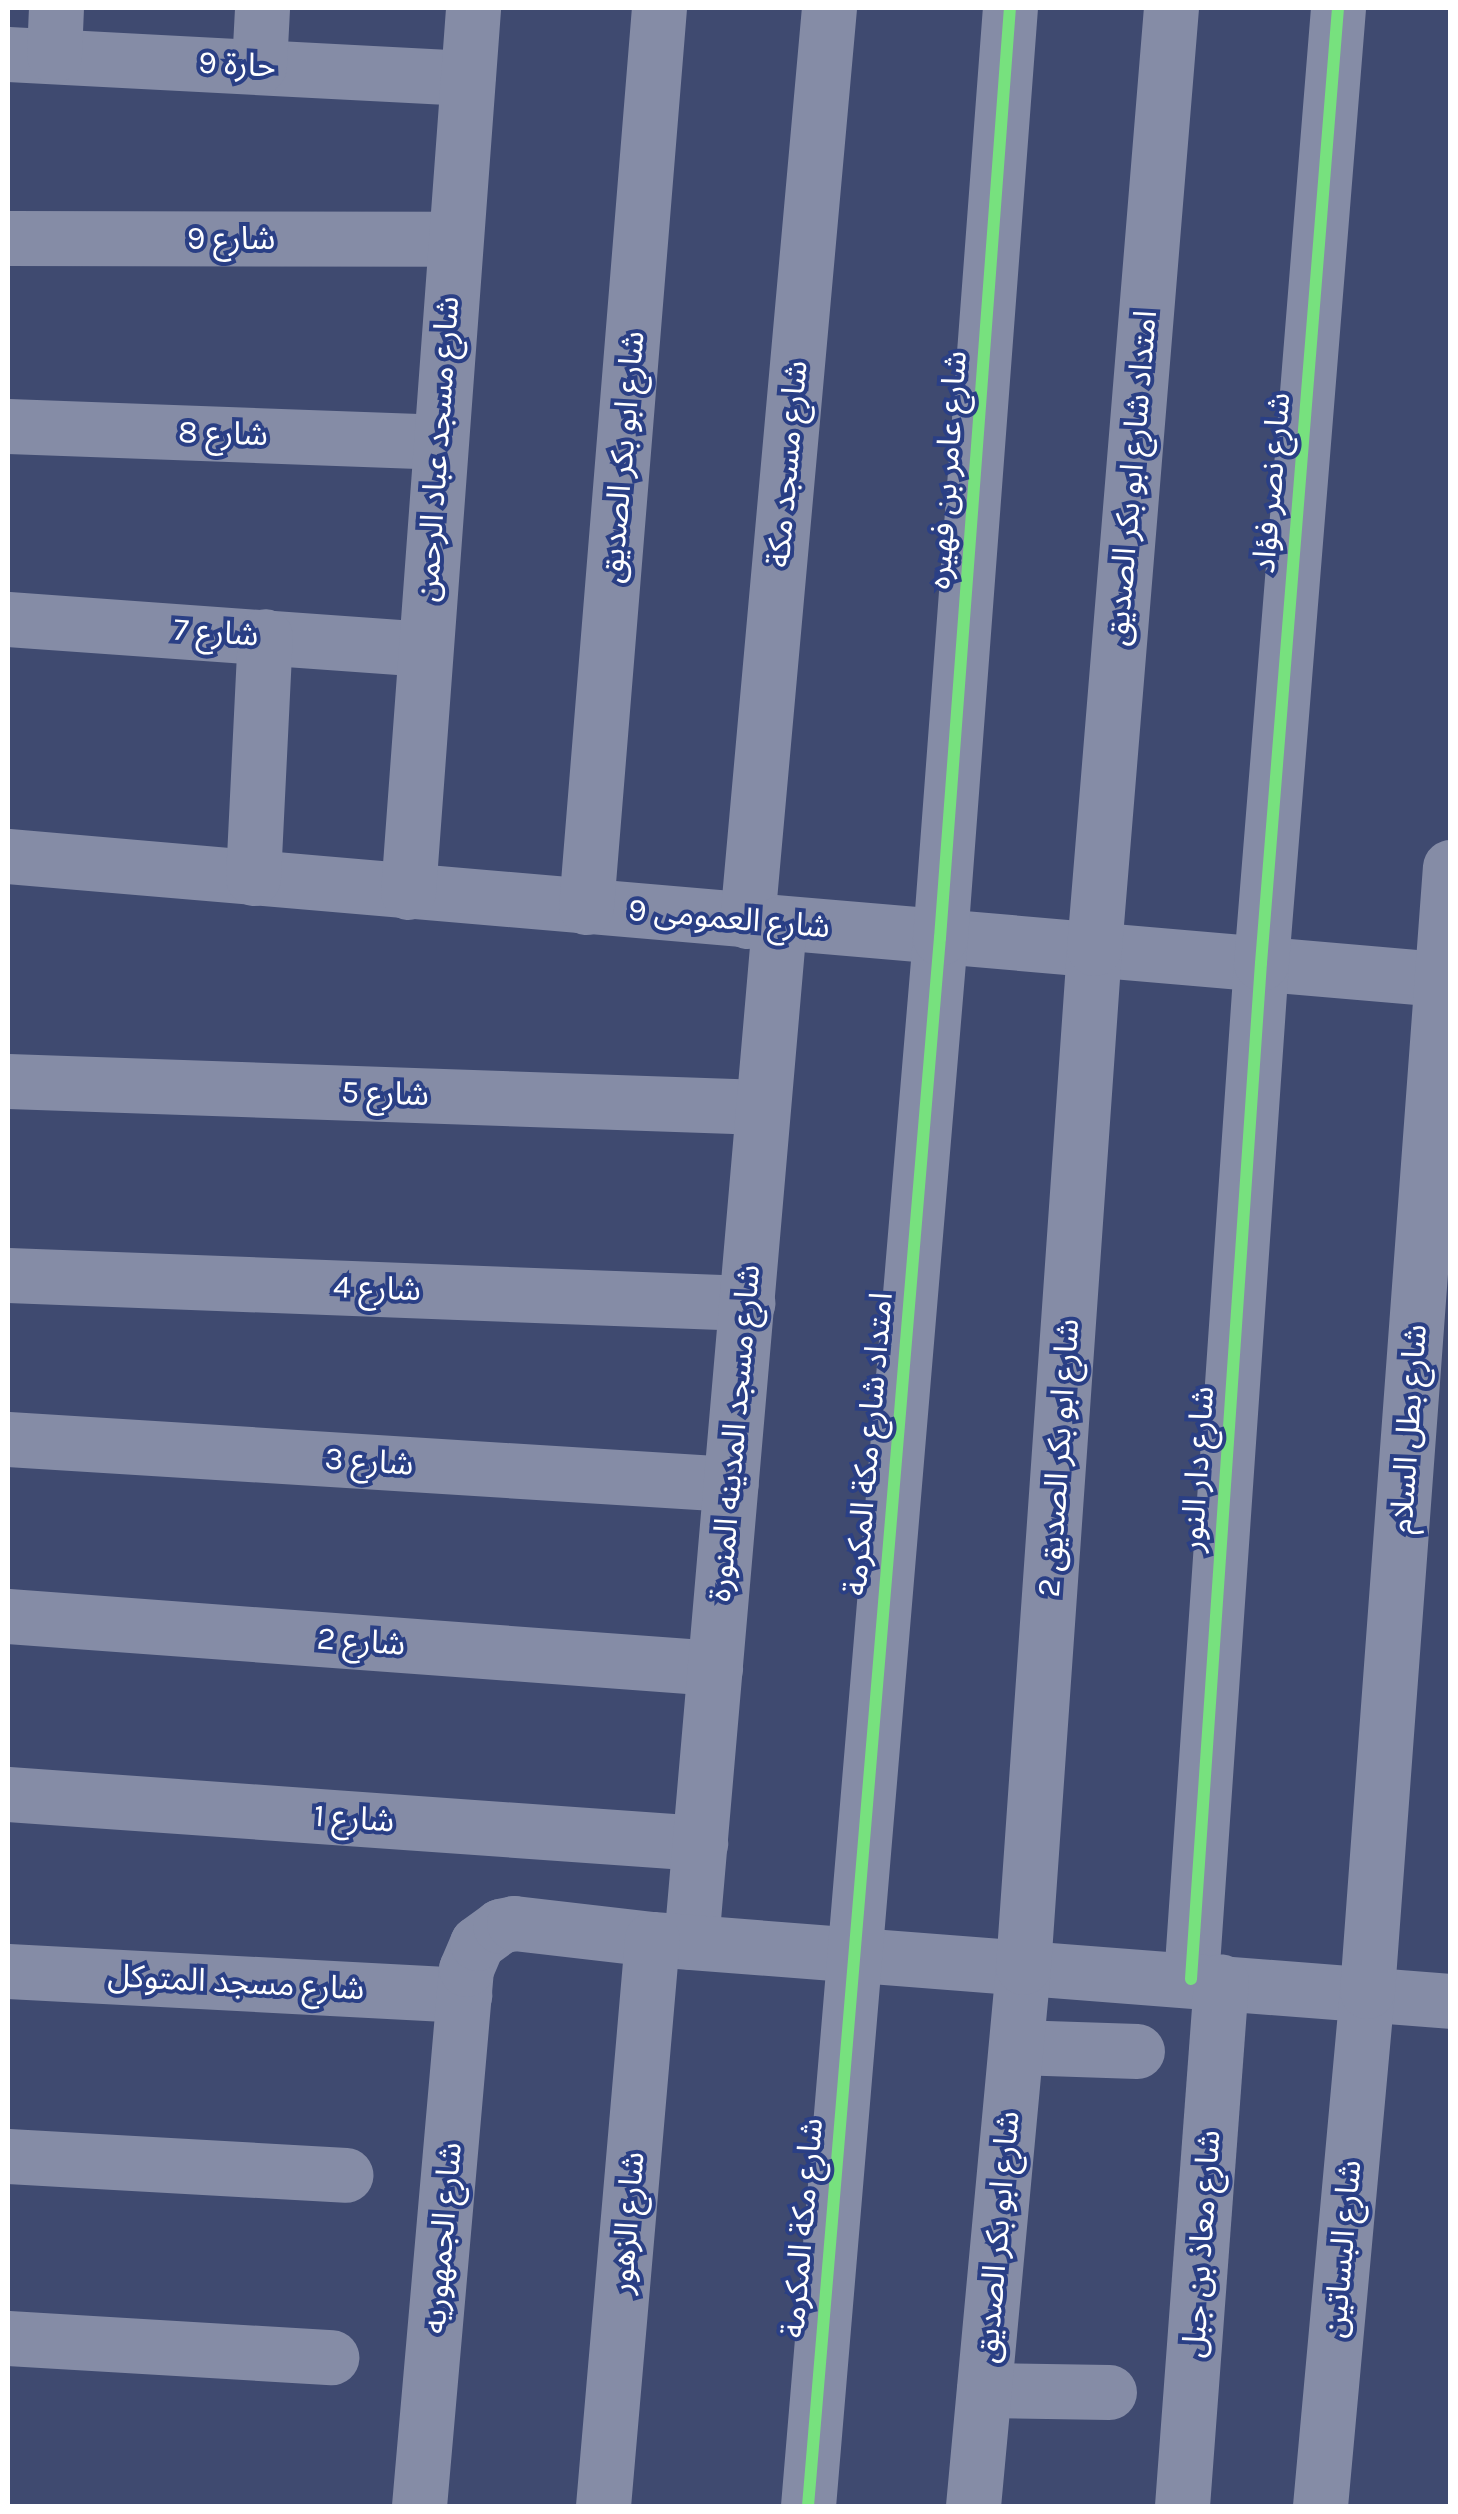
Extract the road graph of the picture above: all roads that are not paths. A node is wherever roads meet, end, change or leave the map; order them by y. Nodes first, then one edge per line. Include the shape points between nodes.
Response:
1 (262, 8) edge
2 (473, 8) edge
3 (659, 8) edge
4 (829, 8) edge
5 (1010, 8) edge
6 (1171, 8) edge
7 (1338, 8) edge
8 (39, 39) edge
9 (259, 66) junction
10 (467, 78) junction
11 (8, 238) edge
12 (454, 239) junction
13 (8, 426) edge
14 (439, 442) junction
15 (8, 619) edge
16 (265, 636) junction
17 (424, 649) junction
18 (8, 856) edge
19 (1450, 868) edge
20 (254, 878) junction
21 (408, 892) junction
22 (586, 907) junction
23 (763, 923) junction
24 (940, 938) junction
25 (1094, 948) junction
26 (1261, 963) junction
27 (1446, 980) edge
28 (8, 1081) edge
29 (764, 1108) junction
30 (8, 1275) edge
31 (747, 1303) junction
32 (8, 1439) edge
33 (731, 1484) junction
34 (8, 1616) edge
35 (715, 1668) junction
36 (8, 1794) edge
37 (700, 1843) junction
38 (672, 1940) junction
39 (852, 1955) junction
40 (1023, 1967) junction
41 (8, 1971) edge
42 (1206, 1980) junction
43 (465, 1982) junction
44 (1366, 1991) junction
45 (1450, 2001) edge
46 (1016, 2047) junction
47 (1136, 2052) dead end
48 (8, 2156) edge
49 (345, 2175) dead end
50 (8, 2338) edge
51 (332, 2357) dead end
52 (984, 2390) junction
53 (1109, 2392) dead end
54 (419, 2506) edge
55 (603, 2506) edge
56 (808, 2506) edge
57 (973, 2506) edge
58 (1182, 2506) edge
59 (1320, 2506) edge

1 - 9 street
2 - 10 street, شارع مسجد عباد الرحمن
3 - 22 street, شارع ابو بكر الصديق
4 - 23 street, شارع مسجد مكة
5 - 24 street, شارع عامر بن فهيره
6 - 25 street, امتداد شارع ابو بكر الصديق
7 - 26 street, شارع نصر فؤاد
8 - 9 street, حارة 9
9 - 10 street, حارة 9
10 - 12 street, شارع مسجد عباد الرحمن
11 - 12 street, شارع 9
12 - 14 street, شارع مسجد عباد الرحمن
13 - 14 street, شارع 8
14 - 17 street, شارع مسجد عباد الرحمن
15 - 16 street, شارع 7
16 - 17 street, شارع 7
16 - 20 street
17 - 21 street, شارع مسجد عباد الرحمن
18 - 20 street, شارع العمومى 9
19 - 27 street, شارع بطل السلام
20 - 21 street, شارع العمومى 9
21 - 22 street, شارع العمومى 9
22 - 23 street, شارع العمومى 9
23 - 24 street, شارع العمومى 9
23 - 29 street, شارع مسجد المدينه المنورة
24 - 25 street, شارع العمومى 9
24 - 39 street, امتداد شارع مكة المكرمة
25 - 26 street, شارع العمومى 9
25 - 40 street, شارع ابو بكر الصديق 2
26 - 27 street, شارع العمومى 9
26 - 42 street, شارع دار النور
27 - 44 street, شارع بطل السلام
28 - 29 street, شارع 5
29 - 31 street, شارع مسجد المدينه المنورة
30 - 31 street, شارع 4
31 - 33 street, شارع مسجد المدينه المنورة
32 - 33 street, شارع 3
33 - 35 street, شارع مسجد المدينه المنورة
34 - 35 street, شارع 2
35 - 37 street, شارع مسجد المدينه المنورة
36 - 37 street, شارع 1
37 - 38 street, شارع مسجد المدينه المنورة
38 - 39 street
38 - 43 street via 514,1922 477,1942
38 - 55 street, شارع الزهور
39 - 40 street
39 - 56 street, شارع مكة المكرمة
40 - 42 street
40 - 46 street, شارع ابو بكر الصديق
41 - 43 street, شارع مسجد المتوكل
42 - 44 street
42 - 58 street, شارع معاذ بن جبل
43 - 54 street, شارع الجمهوريه
44 - 45 street
44 - 59 street, شارع البساتين
46 - 47 street
46 - 52 street, شارع ابو بكر الصديق
48 - 49 street
50 - 51 street
52 - 53 street
52 - 57 street, شارع ابو بكر الصديق

